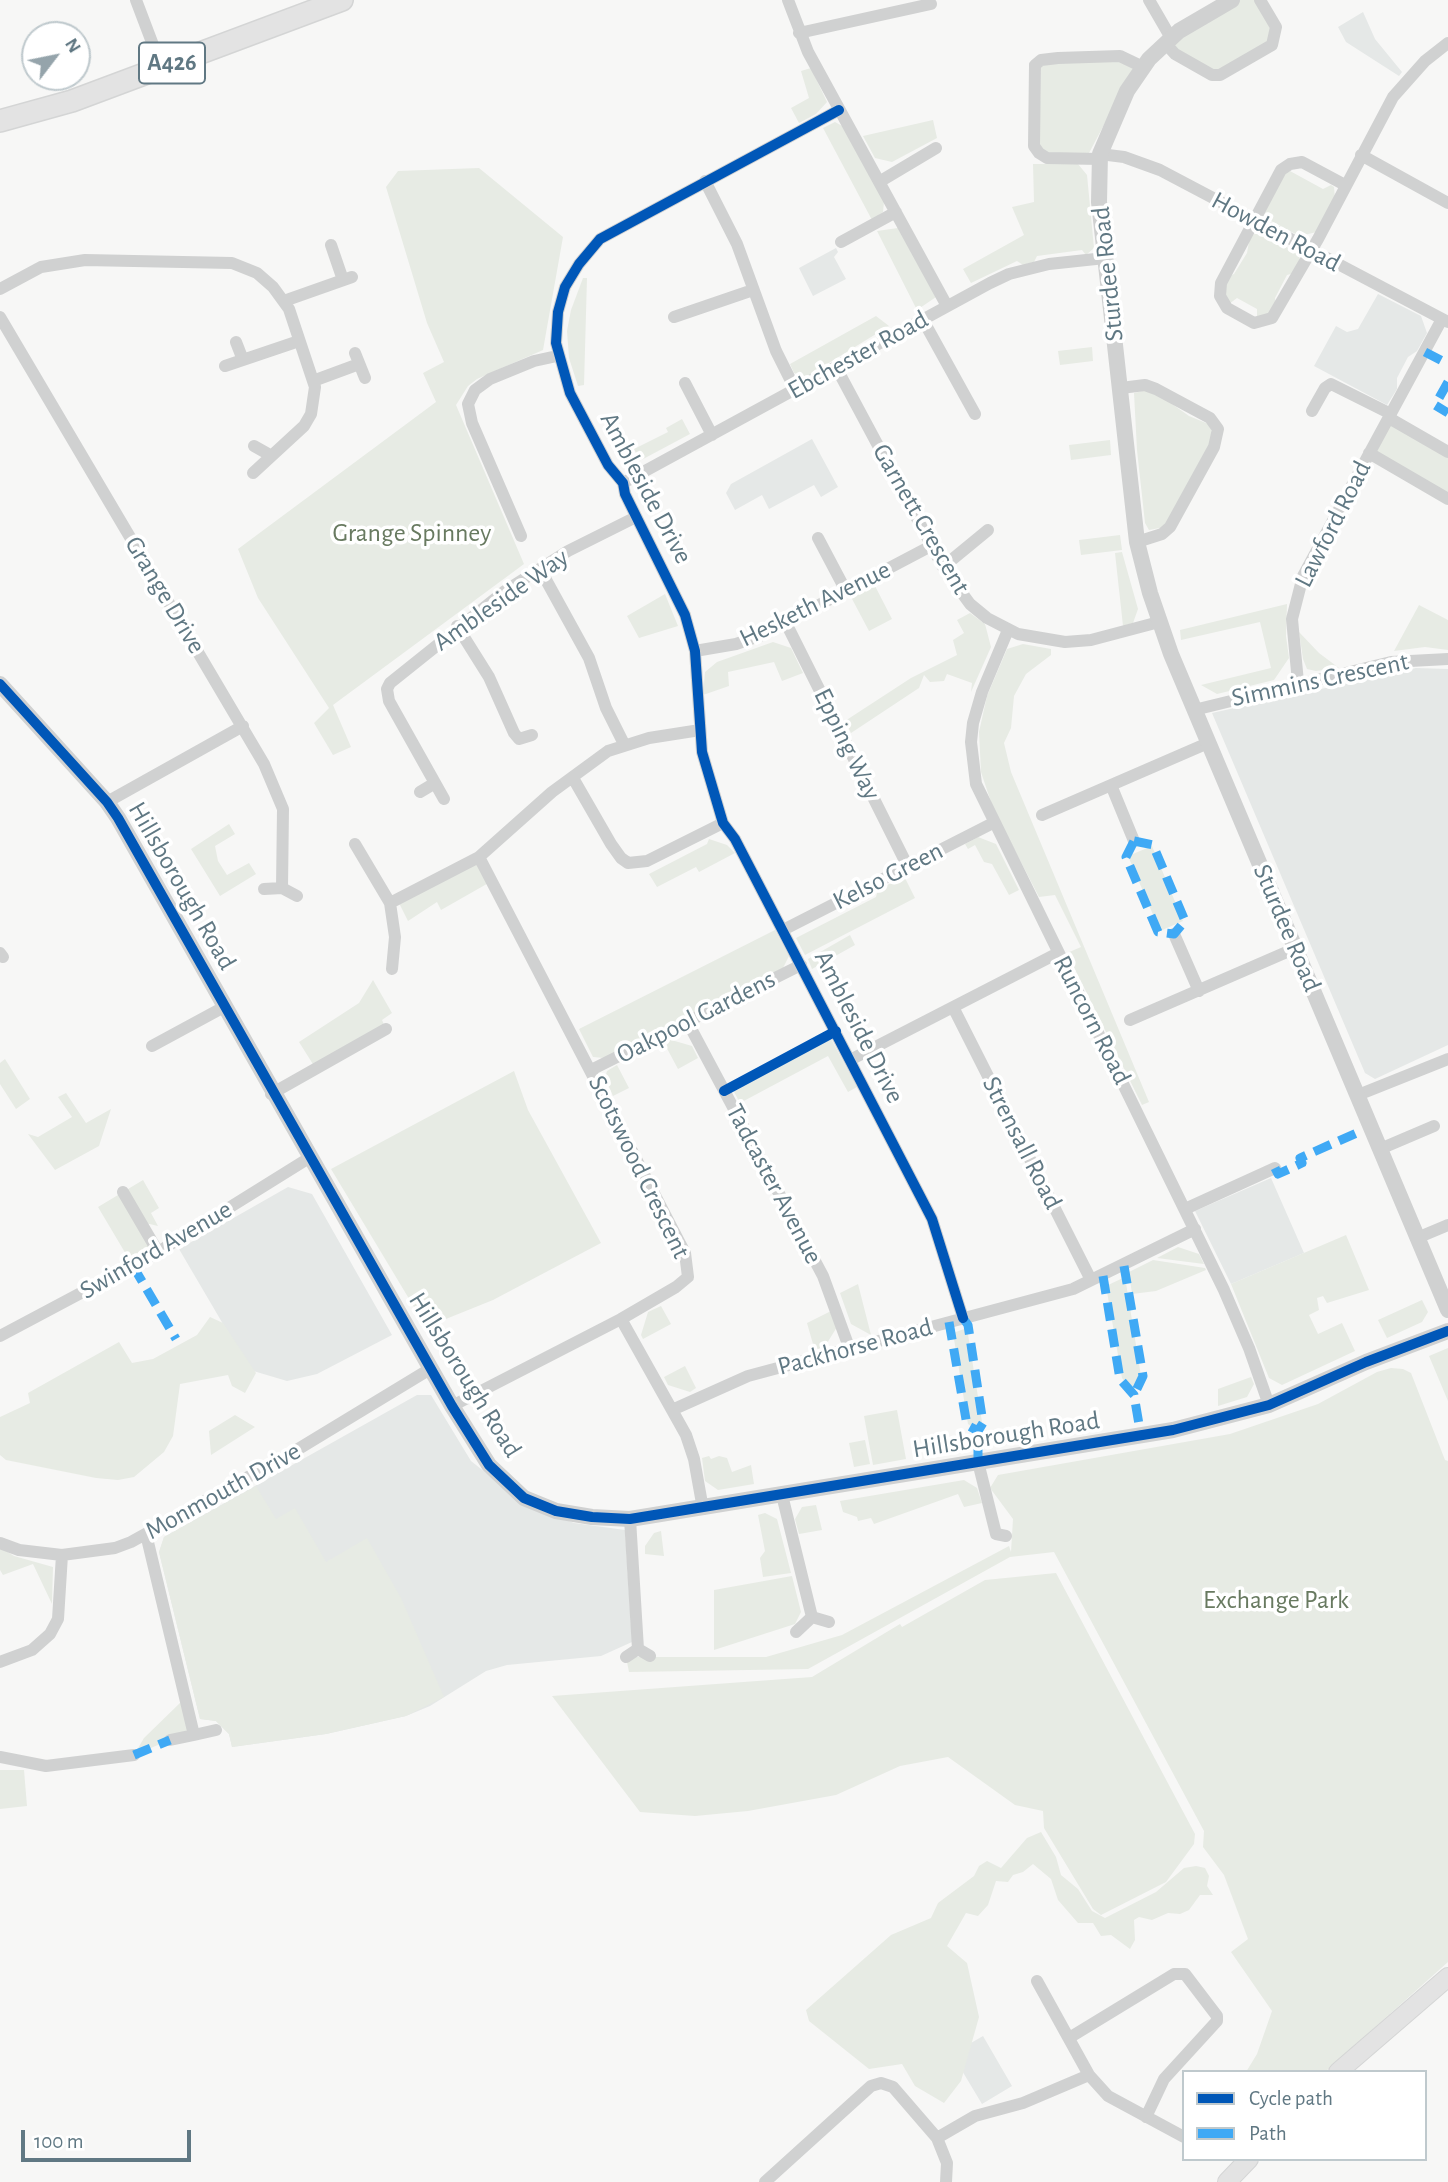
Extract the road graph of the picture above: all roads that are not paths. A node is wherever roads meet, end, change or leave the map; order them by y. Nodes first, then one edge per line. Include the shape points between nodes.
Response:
1 (136, 0) edge
2 (342, 0) edge
3 (788, 0) edge
4 (1149, 0) edge
5 (1232, 0) edge
6 (1260, 0) edge
7 (931, 4) dead end
8 (799, 33) junction
9 (1168, 41) junction
10 (1448, 43) edge
11 (161, 66) junction
12 (1143, 67) junction
13 (839, 110) junction
14 (0, 121) edge
15 (936, 148) dead end
16 (1361, 155) junction
17 (1100, 157) junction
18 (705, 181) junction
19 (879, 182) junction
20 (1345, 184) junction
21 (1448, 203) edge
22 (896, 212) junction
23 (1254, 221) junction
24 (841, 242) dead end
25 (331, 245) dead end
26 (1311, 251) junction
27 (1105, 258) junction
28 (0, 289) edge
29 (753, 290) junction
30 (681, 299) dead end
31 (285, 301) junction
32 (947, 306) junction
33 (0, 317) edge
34 (923, 320) junction
35 (1445, 321) edge
36 (299, 341) junction
37 (236, 342) dead end
38 (557, 356) junction
39 (243, 360) junction
40 (225, 366) dead end
41 (836, 367) junction
42 (365, 378) dead end
43 (313, 381) junction
44 (685, 383) dead end
45 (1121, 388) junction
46 (795, 389) junction
47 (1312, 411) dead end
48 (975, 414) dead end
49 (1390, 416) junction
50 (712, 435) junction
51 (254, 446) dead end
52 (1448, 452) edge
53 (1369, 453) junction
54 (270, 455) junction
55 (253, 473) dead end
56 (623, 483) junction
57 (1448, 499) edge
58 (636, 517) junction
59 (988, 530) dead end
60 (521, 536) dead end
61 (818, 538) dead end
62 (1137, 542) junction
63 (931, 545) junction
64 (943, 567) junction
65 (540, 569) junction
66 (846, 590) junction
67 (1159, 622) junction
68 (786, 623) junction
69 (457, 626) junction
70 (1008, 630) junction
71 (695, 651) junction
72 (1448, 659) edge
73 (1298, 682) junction
74 (0, 684) edge
75 (1194, 710) junction
76 (243, 726) junction
77 (700, 730) junction
78 (522, 741) dead end
79 (1209, 743) junction
80 (624, 744) junction
81 (573, 778) junction
82 (435, 783) junction
83 (1111, 785) junction
84 (420, 792) dead end
85 (444, 799) dead end
86 (107, 802) junction
87 (1042, 816) dead end
88 (723, 823) junction
89 (993, 823) junction
90 (1134, 841) dead end
91 (355, 845) dead end
92 (479, 857) junction
93 (907, 865) junction
94 (282, 888) junction
95 (264, 889) dead end
96 (297, 896) dead end
97 (390, 903) junction
98 (783, 930) junction
99 (1174, 934) dead end
100 (1296, 948) junction
101 (1058, 953) junction
102 (801, 965) junction
103 (392, 969) dead end
104 (1199, 990) junction
105 (224, 1007) junction
106 (953, 1007) junction
107 (1130, 1020) dead end
108 (688, 1021) junction
109 (386, 1029) dead end
110 (152, 1046) dead end
111 (1448, 1059) edge
112 (850, 1060) junction
113 (591, 1070) junction
114 (271, 1094) junction
115 (1358, 1095) junction
116 (1434, 1126) dead end
117 (1380, 1149) junction
118 (309, 1158) junction
119 (1275, 1168) dead end
120 (123, 1192) dead end
121 (1185, 1209) junction
122 (1448, 1225) edge
123 (1195, 1229) junction
124 (1417, 1238) junction
125 (158, 1252) junction
126 (1091, 1280) junction
127 (1448, 1310) edge
128 (962, 1318) junction
129 (621, 1319) junction
130 (1448, 1331) edge
131 (0, 1336) edge
132 (850, 1350) junction
133 (430, 1369) junction
134 (1269, 1405) junction
135 (452, 1406) junction
136 (672, 1410) junction
137 (978, 1462) junction
138 (782, 1495) junction
139 (703, 1509) junction
140 (631, 1519) junction
141 (146, 1534) junction
142 (997, 1538) dead end
143 (0, 1543) edge
144 (62, 1555) junction
145 (812, 1617) junction
146 (829, 1622) dead end
147 (796, 1632) dead end
148 (638, 1649) junction
149 (650, 1656) dead end
150 (626, 1657) dead end
151 (0, 1662) edge
152 (216, 1730) dead end
153 (194, 1735) junction
154 (170, 1740) dead end
155 (134, 1755) dead end
156 (0, 1757) edge
157 (1448, 1977) edge
158 (1037, 1981) dead end
159 (1069, 2038) junction
160 (1340, 2070) edge
161 (1089, 2075) junction
162 (1146, 2117) junction
163 (1182, 2136) edge
164 (937, 2138) junction
165 (1240, 2162) edge
166 (765, 2182) edge
167 (946, 2182) edge
168 (1227, 2182) edge

1 - 11 street
2 - 11 main road, A426
3 - 8 street
4 - 9 street
5 - 9 street, Sturdee Road
6 - 9 street via 1276,27 1272,45 1220,75 1175,54
7 - 8 street
8 - 13 street
9 - 12 street, Sturdee Road
10 - 16 street via 1393,97
11 - 14 main road, A426 via 72,101
12 - 17 street, Sturdee Road via 1127,91
12 - 17 street via 1120,56 1058,58 1035,65 1034,146 1047,158
13 - 18 street, Ambleside Drive
13 - 19 street
15 - 19 street
16 - 20 street
16 - 21 street
17 - 23 street, Howden Road via 1124,157 1160,170
17 - 27 street, Sturdee Road
18 - 29 street via 730,228
18 - 38 street, Ambleside Drive via 592,247 571,274 561,299
19 - 22 street
20 - 23 street via 1302,162 1290,164 1281,170
20 - 26 street
22 - 24 street
22 - 32 street
23 - 26 street, Howden Road
23 - 26 street via 1219,290 1227,308 1254,323 1272,318
25 - 31 street via 348,279
26 - 35 street, Howden Road
27 - 32 street, Ebchester Road via 1009,274
27 - 45 street, Sturdee Road
28 - 31 street via 58,262 232,263 271,285
29 - 30 street via 680,315
29 - 46 street
31 - 36 street
32 - 34 street, Ebchester Road
33 - 76 street, Grange Drive
34 - 41 street, Ebchester Road
34 - 48 street
35 - 49 street, Lawford Road
36 - 39 street
36 - 43 street
37 - 39 street
38 - 56 street, Ambleside Drive via 570,393 608,466
38 - 60 street via 490,379 475,390 468,404
39 - 40 street
41 - 46 street, Ebchester Road
41 - 63 street, Garnett Crescent
42 - 43 street via 357,358
43 - 54 street via 311,414
44 - 50 street
45 - 62 street, Sturdee Road
45 - 62 street via 1145,385 1156,389 1210,418 1218,429 1214,447 1170,527
46 - 50 street, Ebchester Road
47 - 49 street via 1331,384
49 - 52 street
49 - 53 street, Lawford Road
50 - 56 street, Ebchester Road
51 - 54 street
53 - 57 street
53 - 73 street, Lawford Road via 1310,559 1298,590 1292,640
54 - 55 street
56 - 58 street, Ambleside Drive
58 - 65 street, Ambleside Way
58 - 71 street, Ambleside Drive via 673,586
59 - 64 street
61 - 66 street
62 - 67 street, Sturdee Road
63 - 64 street, Garnett Crescent
63 - 66 street, Hesketh Avenue
64 - 70 street, Garnett Crescent via 970,604
65 - 69 street, Ambleside Way
65 - 80 street via 589,659
66 - 68 street, Hesketh Avenue
67 - 70 street, Garnett Crescent via 1065,642
67 - 75 street, Sturdee Road
68 - 71 street, Hesketh Avenue via 736,644
68 - 93 street, Epping Way
69 - 78 street
69 - 82 street, Ambleside Way via 387,689 389,701
70 - 89 street, Runcorn Road via 977,705 971,742 976,784
71 - 77 street, Ambleside Drive
72 - 73 street, Simmins Crescent via 1391,662
73 - 75 street, Simmins Crescent
74 - 86 street, Hillsborough Road
75 - 79 street, Sturdee Road
76 - 86 street
76 - 94 street, Grange Drive via 283,809
77 - 80 street
77 - 88 street, Ambleside Drive via 705,767
79 - 83 street
79 - 100 street, Sturdee Road
80 - 81 street via 596,758
81 - 88 street via 611,844 628,863 647,861
81 - 92 street
82 - 84 street
82 - 85 street
83 - 87 street
83 - 90 street
86 - 105 street, Hillsborough Road
88 - 98 street, Ambleside Drive
89 - 93 street, Kelso Green
89 - 101 street, Runcorn Road
91 - 97 street
92 - 97 street
92 - 113 street, Scotswood Crescent
93 - 98 street, Kelso Green
94 - 95 street
94 - 96 street
97 - 103 street via 395,937
98 - 102 street, Ambleside Drive
99 - 104 street
100 - 104 street
100 - 115 street, Sturdee Road
101 - 106 street
101 - 121 street, Runcorn Road
102 - 108 street, Oakpool Gardens
102 - 112 street, Ambleside Drive
104 - 107 street
105 - 110 street
105 - 114 street, Hillsborough Road
106 - 112 street
106 - 126 street, Strensall Road
108 - 113 street, Oakpool Gardens
108 - 132 street, Tadcaster Avenue via 823,1276
109 - 114 street
111 - 115 street
112 - 128 street, Ambleside Drive via 932,1219
113 - 129 street, Scotswood Crescent via 688,1264 688,1277 676,1287
114 - 118 street, Hillsborough Road
115 - 117 street, Sturdee Road
116 - 117 street
117 - 124 street, Sturdee Road
118 - 125 street, Swinford Avenue
118 - 133 street, Hillsborough Road
119 - 121 street
120 - 125 street
121 - 123 street, Runcorn Road
122 - 124 street
123 - 126 street, Packhorse Road
123 - 134 street, Runcorn Road via 1249,1348
124 - 127 street, Sturdee Road
125 - 131 street, Swinford Avenue
126 - 128 street, Packhorse Road via 1056,1295
128 - 132 street, Packhorse Road
129 - 135 street, Scotswood Crescent
129 - 136 street
130 - 134 street, Hillsborough Road
132 - 136 street, Packhorse Road via 748,1376
133 - 135 street, Hillsborough Road
133 - 141 street, Monmouth Drive
134 - 137 street, Hillsborough Road via 1193,1426
135 - 140 street, Hillsborough Road via 489,1465 524,1498 556,1511
136 - 139 street via 694,1459
137 - 138 street, Hillsborough Road
137 - 142 street
138 - 139 street, Hillsborough Road
138 - 145 street
139 - 140 street, Hillsborough Road
140 - 148 street
141 - 144 street, Monmouth Drive via 115,1548
141 - 153 street
143 - 144 street, Monmouth Drive
144 - 151 street via 58,1619 50,1634 32,1650
145 - 146 street
145 - 147 street
148 - 149 street
148 - 150 street
152 - 153 street
153 - 154 street
155 - 156 street via 46,1766
157 - 160 main road
158 - 159 street
159 - 161 street
159 - 162 street via 1174,1974 1185,1974 1217,2021 1164,2079
161 - 162 street via 1108,2096
161 - 164 street via 1023,2103 975,2116
162 - 163 street
164 - 166 street via 893,2087 881,2083 871,2086
164 - 167 street via 947,2163
165 - 168 main road

